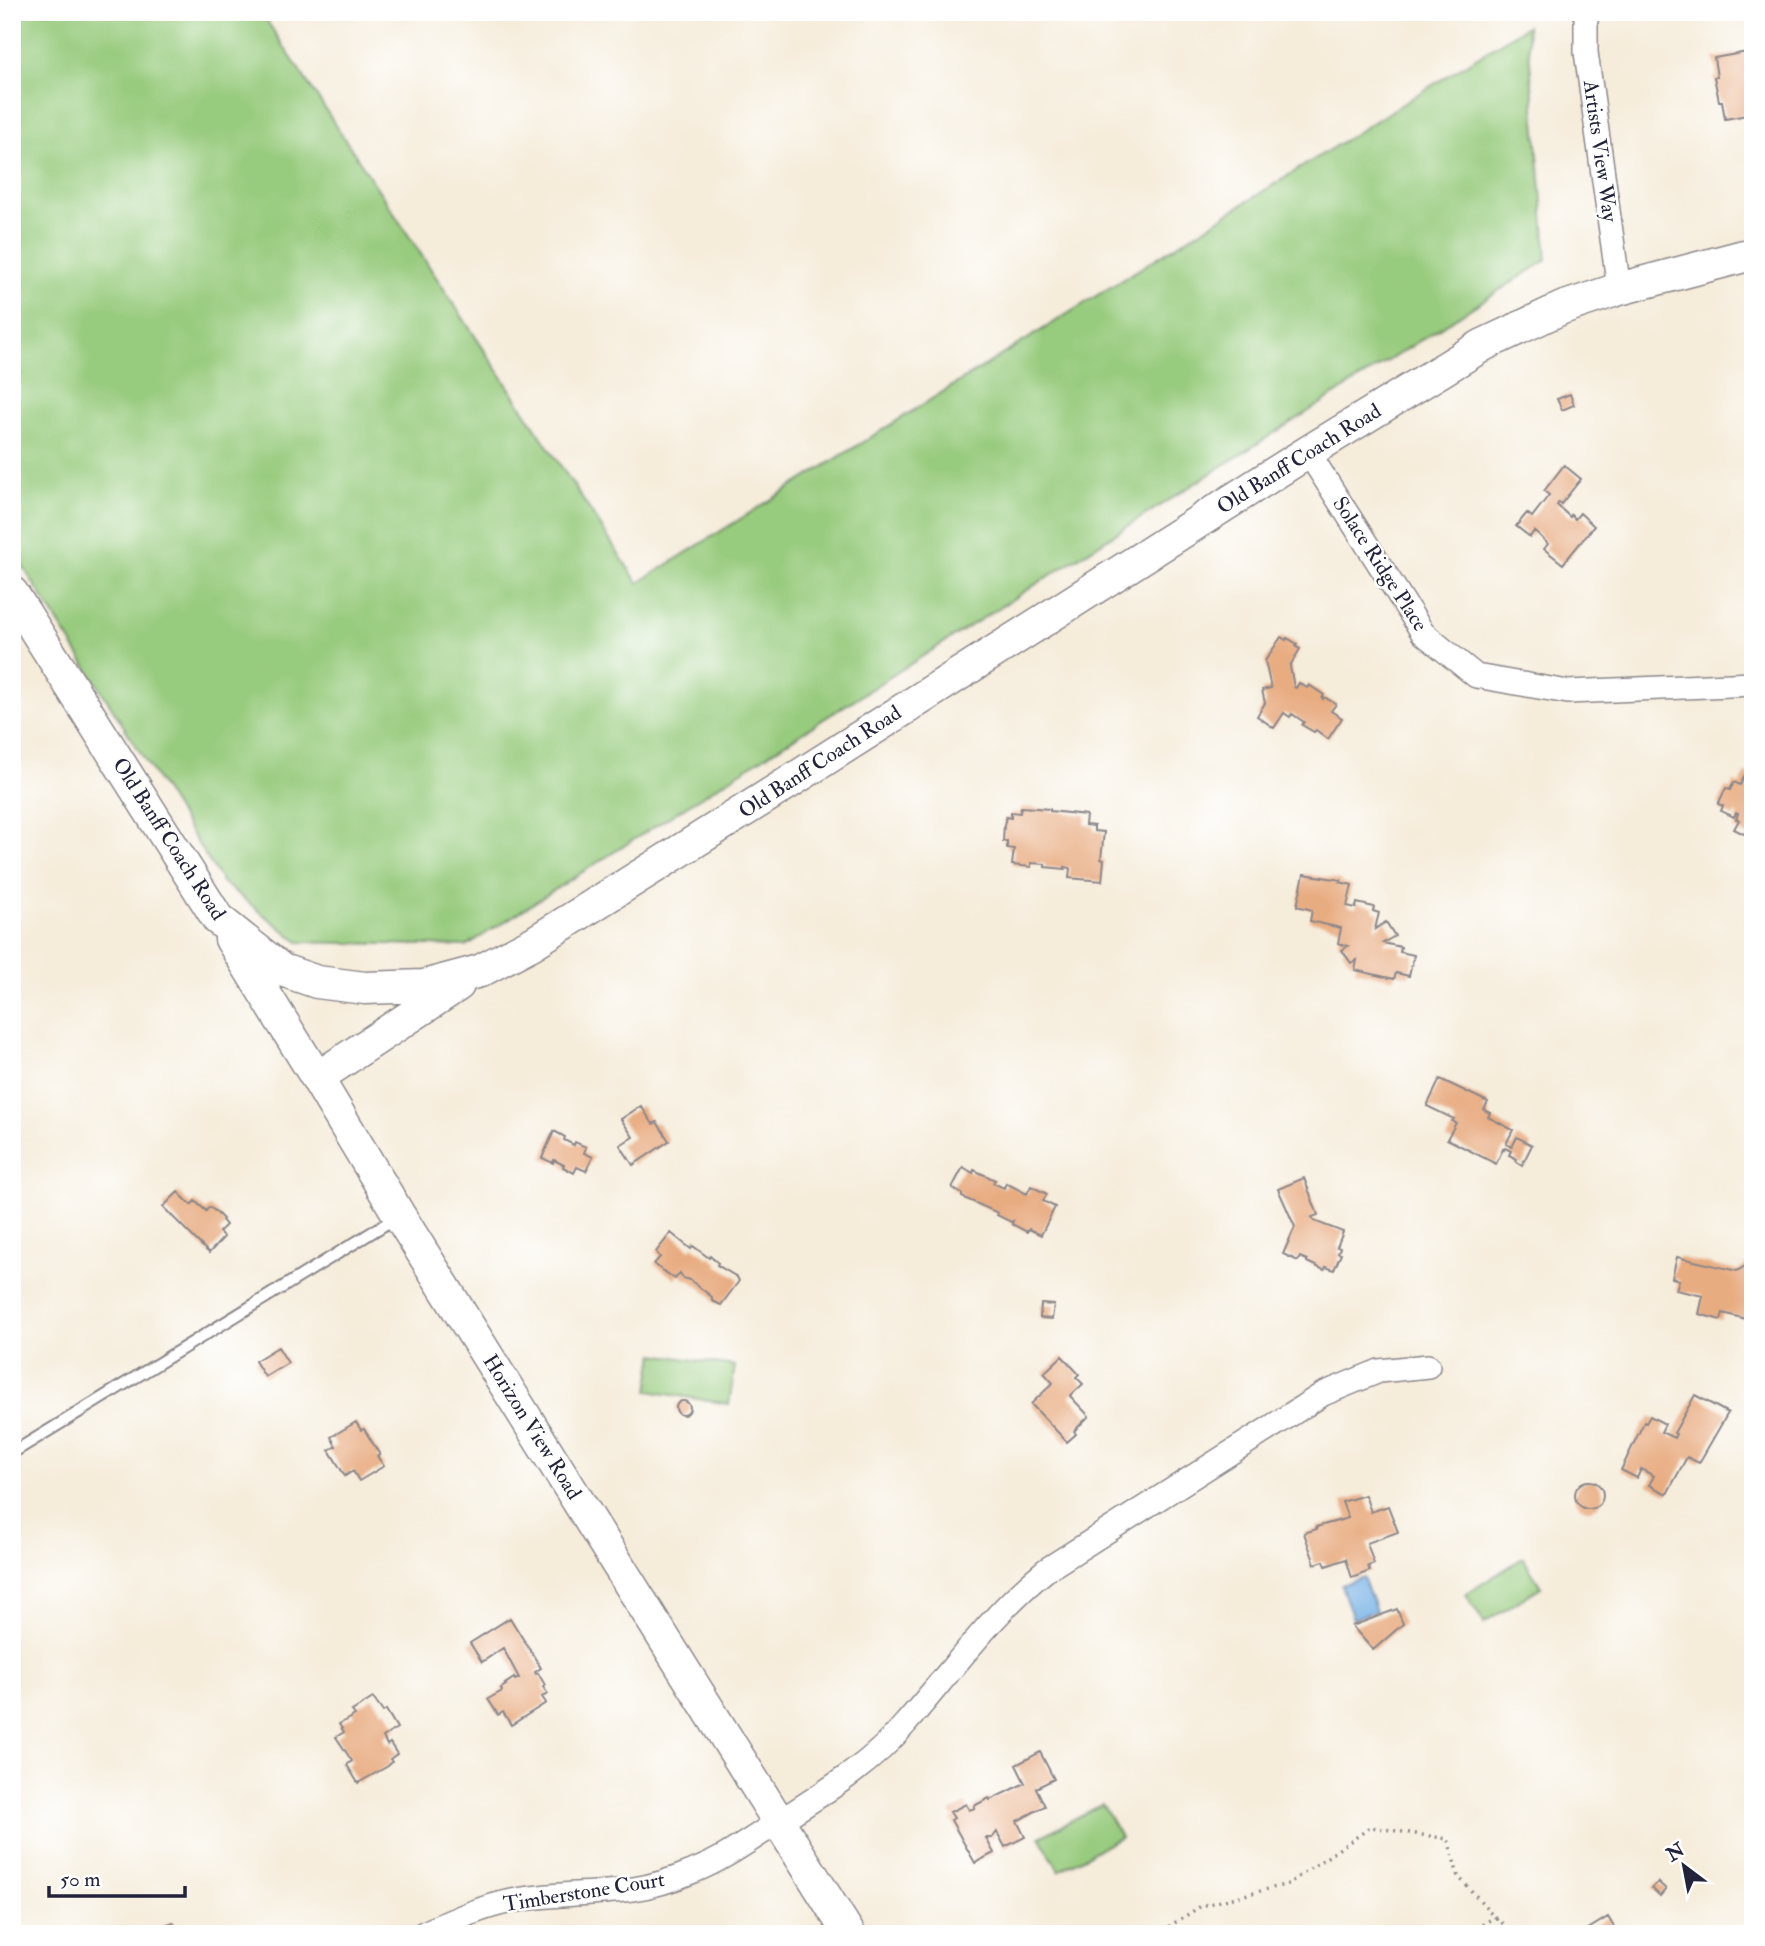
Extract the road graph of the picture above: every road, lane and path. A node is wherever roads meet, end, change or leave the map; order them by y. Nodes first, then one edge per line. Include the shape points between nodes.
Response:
1 (1587, 12) edge
2 (1753, 256) edge
3 (1619, 289) junction
4 (1308, 452) junction
5 (12, 593) edge
6 (1753, 684) edge
7 (218, 919) junction
8 (480, 971) junction
9 (317, 1078) junction
10 (399, 1215) junction
11 (1428, 1366) dead end
12 (12, 1452) edge
13 (779, 1821) junction
14 (1495, 1917) junction
15 (422, 1934) edge
16 (849, 1934) edge
17 (1157, 1934) edge
18 (1465, 1934) edge
19 (1516, 1934) edge

1 - 3 street, Artists View Way via 1586,52
2 - 3 main road, Old Banff Coach Road
3 - 4 main road, Old Banff Coach Road via 1562,308 1483,345
4 - 6 street, Solace Ridge Place via 1423,634 1476,676 1568,692
4 - 8 main road, Old Banff Coach Road via 602,901
5 - 7 main road, Old Banff Coach Road
7 - 8 main road, Old Banff Coach Road via 282,970 317,982 365,988 424,986
7 - 9 main road, Horizon View Road
8 - 9 main road
9 - 10 main road, Horizon View Road
10 - 12 lane
10 - 13 main road, Horizon View Road
11 - 13 street, Timberstone Court via 1379,1371 1323,1394 1046,1570 1001,1611 869,1761
13 - 15 street, Timberstone Court via 696,1871 659,1883 509,1901
13 - 16 main road, Horizon View Road
14 - 17 path via 1458,1875 1448,1839 1371,1827 1288,1884 1201,1906
14 - 18 path
14 - 19 path

